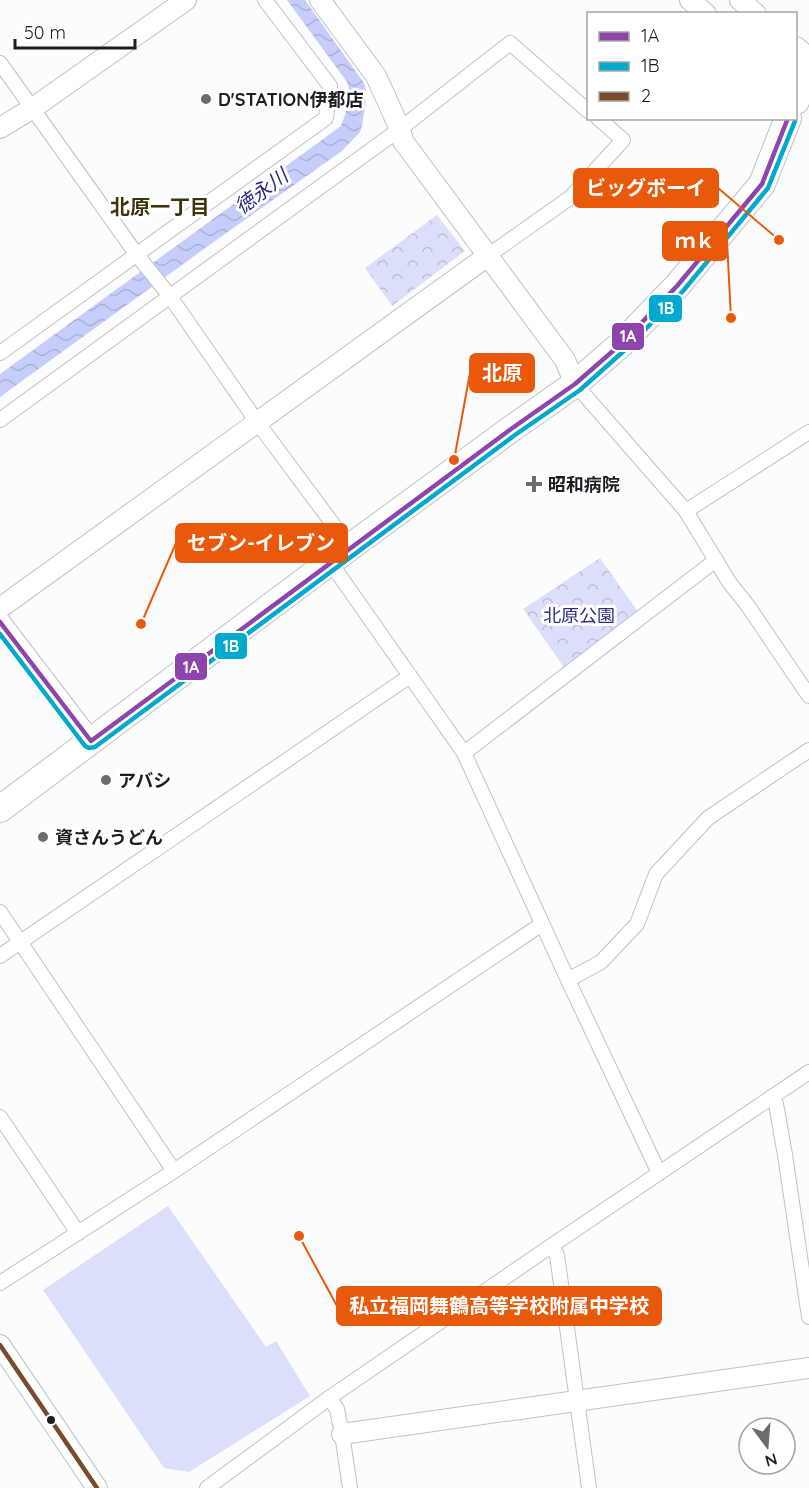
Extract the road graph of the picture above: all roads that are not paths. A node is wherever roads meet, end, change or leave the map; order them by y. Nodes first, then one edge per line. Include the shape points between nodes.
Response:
1 (186, 0) edge
2 (265, 0) edge
3 (320, 0) edge
4 (690, 0) edge
5 (740, 0) edge
6 (704, 12) edge
7 (754, 12) edge
8 (797, 49) edge
9 (809, 58) edge
10 (0, 63) edge
11 (33, 108) junction
12 (587, 110) edge
13 (600, 120) edge
14 (787, 120) edge
15 (0, 128) edge
16 (400, 129) junction
17 (137, 255) junction
18 (489, 255) junction
19 (169, 295) junction
20 (0, 353) edge
21 (575, 384) junction
22 (0, 420) edge
23 (256, 422) junction
24 (809, 432) edge
25 (686, 511) junction
26 (340, 555) junction
27 (716, 560) junction
28 (0, 608) edge
29 (0, 622) edge
30 (410, 676) junction
31 (809, 696) edge
32 (91, 741) junction
33 (809, 750) edge
34 (464, 753) junction
35 (0, 809) edge
36 (0, 912) edge
37 (542, 924) junction
38 (20, 942) junction
39 (0, 956) edge
40 (568, 980) junction
41 (809, 1072) edge
42 (772, 1097) junction
43 (0, 1117) edge
44 (174, 1171) junction
45 (659, 1173) junction
46 (78, 1233) junction
47 (551, 1245) junction
48 (0, 1283) edge
49 (809, 1317) edge
50 (0, 1345) edge
51 (809, 1368) edge
52 (329, 1398) junction
53 (577, 1401) junction
54 (342, 1434) junction
55 (224, 1483) edge
56 (97, 1488) edge
57 (207, 1488) edge
58 (350, 1488) edge
59 (589, 1488) edge

1 - 11 street
2 - 17 street via 330,86 326,118
3 - 16 street via 376,76
4 - 6 street
5 - 7 street
8 - 9 street
10 - 11 street
11 - 15 street
11 - 17 street
12 - 16 street via 510,43
13 - 18 street via 622,140 571,197
14 - 21 highway via 762,184 677,286 621,344
16 - 18 street via 403,141
16 - 19 street
17 - 19 street
17 - 20 street
18 - 21 street via 565,360
18 - 23 street
19 - 22 street
19 - 23 street
21 - 25 street
21 - 26 highway
23 - 26 street
23 - 28 street
24 - 25 street
25 - 27 street
26 - 30 street
26 - 32 highway
27 - 31 street
27 - 34 street
29 - 32 street
30 - 34 street
30 - 38 street
32 - 35 highway
33 - 40 street via 708,818 656,874 637,924 601,962
34 - 37 street
36 - 38 street
37 - 40 street
37 - 44 street
38 - 39 street
38 - 44 street
40 - 45 street
41 - 42 street
42 - 45 street
42 - 49 street via 785,1155
43 - 46 street
44 - 46 street
45 - 47 street
46 - 48 street
47 - 52 street
47 - 53 street via 557,1255
50 - 56 street
51 - 53 street
52 - 54 street via 337,1409
52 - 55 street
53 - 54 street
53 - 59 street
54 - 58 street
55 - 57 street

